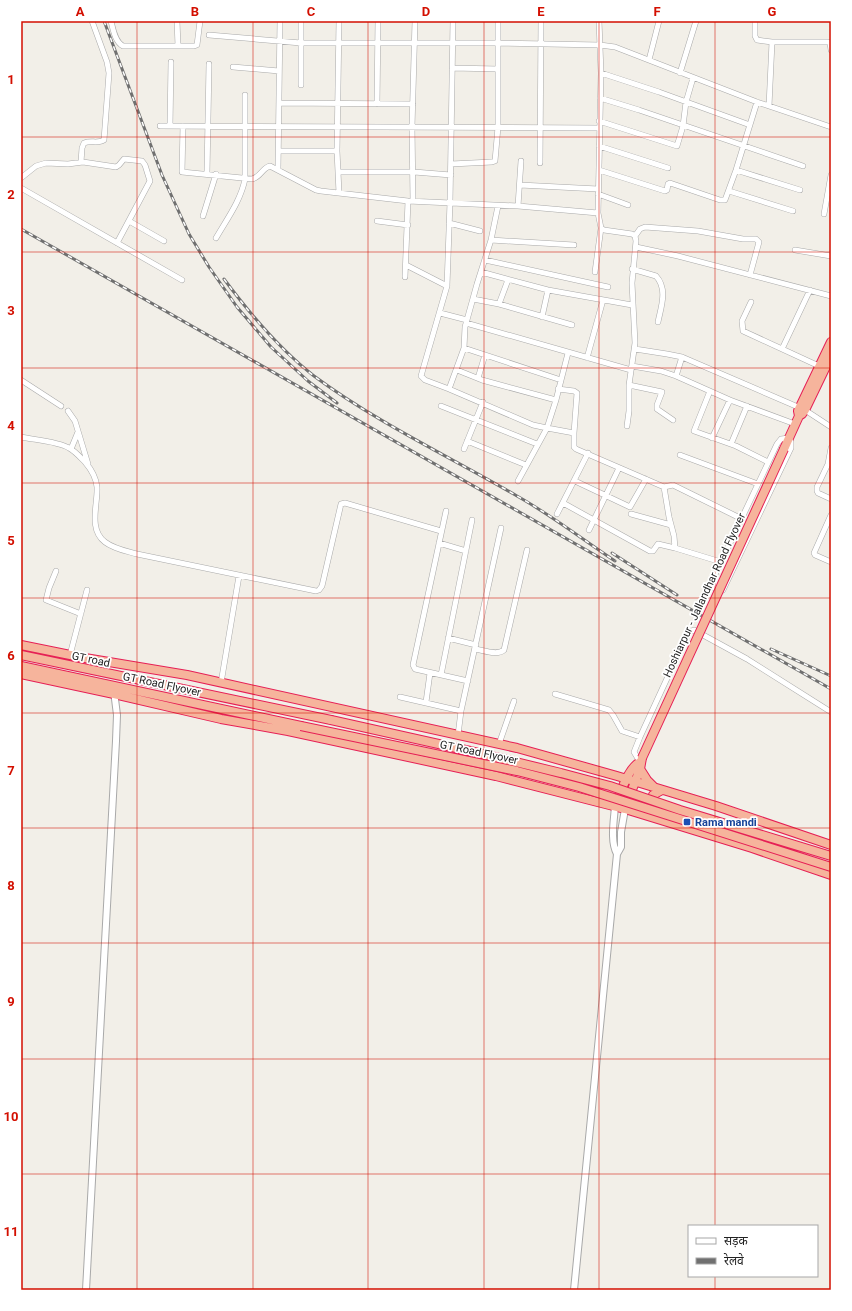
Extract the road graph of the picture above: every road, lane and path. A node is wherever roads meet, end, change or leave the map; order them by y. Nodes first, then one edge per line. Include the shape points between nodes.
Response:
1 (92, 21) edge
2 (111, 21) edge
3 (177, 21) edge
4 (200, 21) edge
5 (280, 21) edge
6 (301, 21) edge
7 (339, 21) edge
8 (378, 21) edge
9 (415, 21) edge
10 (453, 21) edge
11 (498, 21) edge
12 (541, 21) edge
13 (599, 21) edge
14 (659, 21) edge
15 (696, 21) edge
16 (755, 21) edge
17 (209, 35) dead end
18 (280, 42) junction
19 (452, 42) junction
20 (772, 42) junction
21 (301, 43) junction
22 (339, 43) junction
23 (378, 43) junction
24 (415, 43) junction
25 (498, 43) junction
26 (541, 44) junction
27 (600, 45) junction
28 (178, 46) junction
29 (831, 50) edge
30 (649, 60) junction
31 (171, 62) dead end
32 (209, 64) dead end
33 (233, 67) dead end
34 (452, 68) junction
35 (498, 69) junction
36 (279, 71) junction
37 (680, 72) junction
38 (601, 73) junction
39 (693, 78) junction
40 (300, 85) dead end
41 (245, 95) dead end
42 (600, 98) junction
43 (686, 102) junction
44 (758, 102) junction
45 (279, 103) junction
46 (338, 103) junction
47 (377, 104) junction
48 (413, 104) junction
49 (769, 106) junction
50 (599, 122) junction
51 (750, 125) junction
52 (160, 126) dead end
53 (170, 126) junction
54 (182, 126) junction
55 (208, 126) junction
56 (246, 126) junction
57 (683, 126) junction
58 (279, 127) junction
59 (338, 127) junction
60 (412, 127) junction
61 (452, 127) junction
62 (498, 127) junction
63 (540, 127) junction
64 (831, 127) edge
65 (599, 128) junction
66 (599, 146) junction
67 (743, 147) junction
68 (279, 151) junction
69 (337, 151) junction
70 (81, 162) junction
71 (521, 162) dead end
72 (451, 164) junction
73 (540, 164) dead end
74 (803, 166) dead end
75 (668, 168) dead end
76 (278, 169) junction
77 (599, 170) junction
78 (736, 170) junction
79 (338, 172) junction
80 (414, 172) junction
81 (207, 173) junction
82 (216, 174) junction
83 (451, 175) junction
84 (831, 175) edge
85 (21, 178) edge
86 (245, 178) junction
87 (520, 185) junction
88 (21, 188) edge
89 (800, 190) dead end
90 (729, 191) junction
91 (598, 192) junction
92 (339, 193) junction
93 (411, 201) junction
94 (450, 202) junction
95 (628, 205) dead end
96 (498, 206) junction
97 (518, 206) junction
98 (793, 211) dead end
99 (598, 213) junction
100 (824, 214) dead end
101 (202, 216) dead end
102 (377, 221) dead end
103 (129, 222) junction
104 (449, 223) junction
105 (408, 225) junction
106 (601, 228) junction
107 (480, 231) dead end
108 (635, 236) junction
109 (216, 238) dead end
110 (491, 240) junction
111 (164, 242) dead end
112 (118, 243) junction
113 (574, 245) dead end
114 (636, 247) junction
115 (795, 250) dead end
116 (831, 256) edge
117 (485, 260) junction
118 (406, 265) junction
119 (632, 270) junction
120 (481, 272) junction
121 (595, 272) dead end
122 (750, 275) junction
123 (405, 277) dead end
124 (182, 280) dead end
125 (508, 280) junction
126 (447, 286) junction
127 (608, 288) dead end
128 (548, 290) junction
129 (810, 290) junction
130 (831, 296) edge
131 (473, 299) junction
132 (603, 300) junction
133 (750, 302) dead end
134 (499, 304) junction
135 (632, 305) junction
136 (440, 313) junction
137 (542, 317) junction
138 (466, 321) junction
139 (658, 322) dead end
140 (572, 324) dead end
141 (831, 342) edge
142 (464, 348) junction
143 (635, 349) junction
144 (782, 349) junction
145 (568, 353) junction
146 (485, 355) junction
147 (831, 356) edge
148 (682, 357) junction
149 (587, 358) junction
150 (820, 366) junction
151 (632, 368) junction
152 (457, 370) junction
153 (676, 376) junction
154 (478, 378) junction
155 (21, 380) edge
156 (561, 380) junction
157 (629, 385) junction
158 (449, 389) junction
159 (558, 390) junction
160 (710, 391) junction
161 (556, 400) junction
162 (730, 400) junction
163 (483, 402) junction
164 (61, 406) dead end
165 (441, 406) dead end
166 (748, 406) junction
167 (68, 411) dead end
168 (801, 411) junction
169 (476, 420) junction
170 (673, 420) dead end
171 (795, 424) junction
172 (627, 426) dead end
173 (831, 427) edge
174 (547, 428) junction
175 (78, 431) junction
176 (574, 433) junction
177 (21, 437) edge
178 (712, 438) junction
179 (789, 438) junction
180 (467, 441) junction
181 (537, 444) junction
182 (731, 444) junction
183 (831, 448) edge
184 (71, 449) junction
185 (464, 449) dead end
186 (588, 454) junction
187 (680, 455) dead end
188 (768, 462) junction
189 (526, 465) junction
190 (88, 467) junction
191 (619, 468) junction
192 (824, 472) junction
193 (831, 475) edge
194 (646, 480) junction
195 (518, 481) dead end
196 (575, 481) junction
197 (758, 484) junction
198 (664, 487) junction
199 (606, 495) junction
200 (831, 498) edge
201 (564, 503) junction
202 (446, 511) dead end
203 (557, 514) dead end
204 (631, 514) dead end
205 (831, 515) edge
206 (594, 519) junction
207 (742, 519) junction
208 (472, 520) dead end
209 (671, 525) junction
210 (501, 528) dead end
211 (589, 530) dead end
212 (441, 531) junction
213 (439, 543) junction
214 (675, 548) junction
215 (527, 550) dead end
216 (466, 551) junction
217 (721, 562) junction
218 (831, 562) edge
219 (56, 571) dead end
220 (239, 576) junction
221 (88, 590) dead end
222 (81, 614) junction
223 (448, 638) junction
224 (21, 645) edge
225 (475, 647) junction
226 (21, 655) edge
227 (70, 655) junction
228 (21, 666) edge
229 (430, 673) junction
230 (21, 674) edge
231 (441, 675) junction
232 (468, 681) junction
233 (222, 683) junction
234 (115, 689) junction
235 (555, 694) dead end
236 (287, 697) junction
237 (400, 697) dead end
238 (514, 701) dead end
239 (426, 702) junction
240 (252, 703) junction
241 (462, 711) junction
242 (831, 712) edge
243 (458, 735) junction
244 (640, 737) junction
245 (500, 744) junction
246 (641, 763) junction
247 (598, 770) junction
248 (627, 779) junction
249 (635, 781) junction
250 (658, 788) junction
251 (590, 800) junction
252 (616, 806) junction
253 (624, 809) junction
254 (657, 819) junction
255 (831, 845) edge
256 (617, 854) junction
257 (831, 856) edge
258 (831, 867) edge
259 (831, 875) edge
260 (86, 1290) edge
261 (574, 1290) edge

1 - 70 street via 107,62 110,79 104,140 84,143
2 - 28 street via 121,45
3 - 28 street
4 - 28 street via 196,46
5 - 18 street
6 - 21 street
7 - 22 street
8 - 23 street
9 - 24 street
10 - 19 street
11 - 25 street
12 - 26 street
13 - 27 street
14 - 30 street
15 - 37 street
16 - 20 street via 756,39
17 - 18 street
18 - 21 street
18 - 36 street
19 - 24 street
19 - 25 street
19 - 34 street
20 - 29 street via 828,42
20 - 49 street
21 - 22 street
21 - 40 street
22 - 23 street
22 - 46 street
23 - 24 street
23 - 47 street
24 - 48 street
25 - 26 street
25 - 35 street
26 - 27 street
26 - 63 street
27 - 30 street via 620,48
27 - 38 street
30 - 37 street
31 - 53 street
32 - 55 street
33 - 36 street
34 - 35 street
34 - 61 street
35 - 62 street
36 - 45 street
37 - 39 street
38 - 42 street
38 - 43 street
39 - 43 street
39 - 44 street
41 - 56 street
42 - 50 street
42 - 57 street
43 - 51 street
43 - 57 street
44 - 49 street
44 - 51 street
45 - 46 street
45 - 58 street
46 - 47 street
46 - 59 street
47 - 48 street
48 - 60 street
49 - 64 street
50 - 57 street via 676,146
50 - 65 street
51 - 67 street
52 - 53 street
53 - 54 street
54 - 55 street
54 - 81 street via 182,172
55 - 56 street
55 - 81 street
56 - 58 street
56 - 86 street
57 - 67 street
58 - 59 street
58 - 68 street
59 - 60 street
59 - 69 street
60 - 61 street
60 - 80 street
61 - 62 street
61 - 72 street
62 - 63 street
62 - 72 street via 494,162
63 - 65 street
63 - 73 street
65 - 66 street
66 - 75 street
66 - 77 street
67 - 74 street
67 - 78 street
68 - 69 street
68 - 76 street
69 - 79 street
70 - 85 street via 41,164
70 - 103 street via 113,167 118,166 124,159 144,163 150,181
71 - 87 street
72 - 83 street
76 - 86 street via 268,166 256,178
76 - 92 street via 316,190
77 - 90 street via 665,191 670,183 722,200 725,200
77 - 91 street
78 - 89 street
78 - 90 street
79 - 80 street
79 - 92 street
80 - 83 street
80 - 93 street
81 - 82 street
82 - 86 street
82 - 101 street
83 - 94 street
84 - 100 street
86 - 109 street via 239,198
87 - 91 street
87 - 97 street
88 - 112 street
90 - 98 street
91 - 95 street
91 - 99 street
92 - 93 street
93 - 94 street
93 - 105 street
94 - 96 street
94 - 104 street
96 - 97 street
96 - 110 street
97 - 99 street
99 - 106 street
102 - 105 street
103 - 111 street
103 - 112 street
104 - 107 street
104 - 126 street
105 - 118 street
106 - 108 street
106 - 121 street
108 - 114 street
108 - 122 street via 640,229 646,227 756,239 759,242
110 - 113 street
110 - 117 street
112 - 124 street
114 - 119 street
114 - 122 street
115 - 116 street
117 - 120 street
117 - 127 street
118 - 123 street
118 - 126 street
119 - 135 street
119 - 139 street via 656,276 661,282 663,298
120 - 125 street
120 - 131 street
122 - 129 street
125 - 128 street
125 - 134 street
126 - 136 street
128 - 132 street
128 - 137 street
129 - 130 street
129 - 144 street
131 - 134 street
131 - 138 street
132 - 135 street
132 - 149 street
133 - 144 street via 742,321 743,330
134 - 137 street
135 - 143 street
136 - 138 street
136 - 158 street via 421,376
137 - 140 street
138 - 142 street
138 - 145 street
141 - 150 highway
142 - 146 street
142 - 152 street
143 - 148 street
143 - 151 street
144 - 150 street
145 - 149 street
145 - 156 street
146 - 154 street
146 - 156 street
147 - 168 highway
148 - 153 street
148 - 168 street
149 - 151 street
150 - 168 highway
151 - 153 street via 661,371
151 - 157 street
152 - 154 street
152 - 158 street
153 - 160 street
154 - 161 street
155 - 164 street
156 - 159 street
157 - 170 street via 662,392 657,409
157 - 172 street
158 - 163 street
159 - 161 street
159 - 176 street via 577,393
160 - 162 street
160 - 178 street via 693,431
161 - 174 street
162 - 166 street
162 - 178 street
163 - 169 street
163 - 174 street via 533,425
165 - 169 street
166 - 171 street
166 - 182 street
167 - 175 street
168 - 171 highway, Hoshiarpur - Jallandhar Road Flyover
168 - 173 street
169 - 180 street
169 - 181 street
171 - 179 highway, Hoshiarpur - Jallandhar Road Flyover
174 - 176 street
174 - 181 street
175 - 184 street
175 - 190 street
176 - 186 street via 574,448
177 - 184 street
178 - 182 street
179 - 188 street via 781,439
179 - 217 street via 791,448 722,591 710,584
179 - 246 highway, Hoshiarpur - Jallandhar Road Flyover, bridge
180 - 185 street
180 - 189 street
181 - 189 street
182 - 188 street
183 - 192 street
184 - 190 street
186 - 191 street
186 - 196 street
187 - 197 street
188 - 197 street
189 - 195 street
190 - 220 street via 94,474 97,486 96,529 105,542 137,554
191 - 194 street
191 - 199 street
192 - 193 street
192 - 200 street via 817,491
194 - 198 street
194 - 199 street via 630,507
196 - 199 street
196 - 201 street
197 - 207 street
198 - 207 street via 673,485
198 - 209 street
199 - 206 street
201 - 203 street
201 - 206 street
202 - 212 street
204 - 209 street
205 - 218 street via 814,553
206 - 211 street
206 - 214 street via 650,551 658,544
207 - 217 street
208 - 216 street
209 - 214 street
210 - 225 street
212 - 213 street
212 - 220 street via 343,503 340,506 319,590 311,591
213 - 216 street
213 - 229 street via 413,665 415,669
214 - 217 street
215 - 225 street via 504,650 497,653
216 - 223 street
219 - 222 street via 46,600
220 - 233 street
221 - 222 street
222 - 227 street
223 - 225 street
223 - 231 street
224 - 227 highway
225 - 232 street
226 - 240 highway, GT road
227 - 233 highway
228 - 234 highway, GT road
229 - 231 street
229 - 239 street
230 - 234 highway
231 - 232 street
232 - 241 street
233 - 236 highway
234 - 251 highway via 214,717 496,776
234 - 258 highway, GT Road Flyover, bridge via 517,771 579,787
234 - 260 street via 117,715
235 - 244 street via 609,710 622,731
236 - 240 highway
236 - 243 highway
237 - 239 street
238 - 245 street
239 - 241 street
240 - 257 highway, GT Road Flyover, bridge via 561,773
241 - 243 street
242 - 244 street via 694,630 688,633
243 - 245 highway
244 - 246 street via 634,752
245 - 247 highway
246 - 248 highway via 634,767
246 - 249 highway
246 - 250 highway via 647,780
247 - 248 highway
247 - 251 highway via 602,791
248 - 249 highway
248 - 252 highway
249 - 250 highway
249 - 253 highway
250 - 254 highway via 649,805 650,814
250 - 255 highway
251 - 252 highway
252 - 253 highway
252 - 256 street via 613,833
253 - 254 highway
253 - 256 street via 621,847
254 - 259 highway
256 - 261 street

